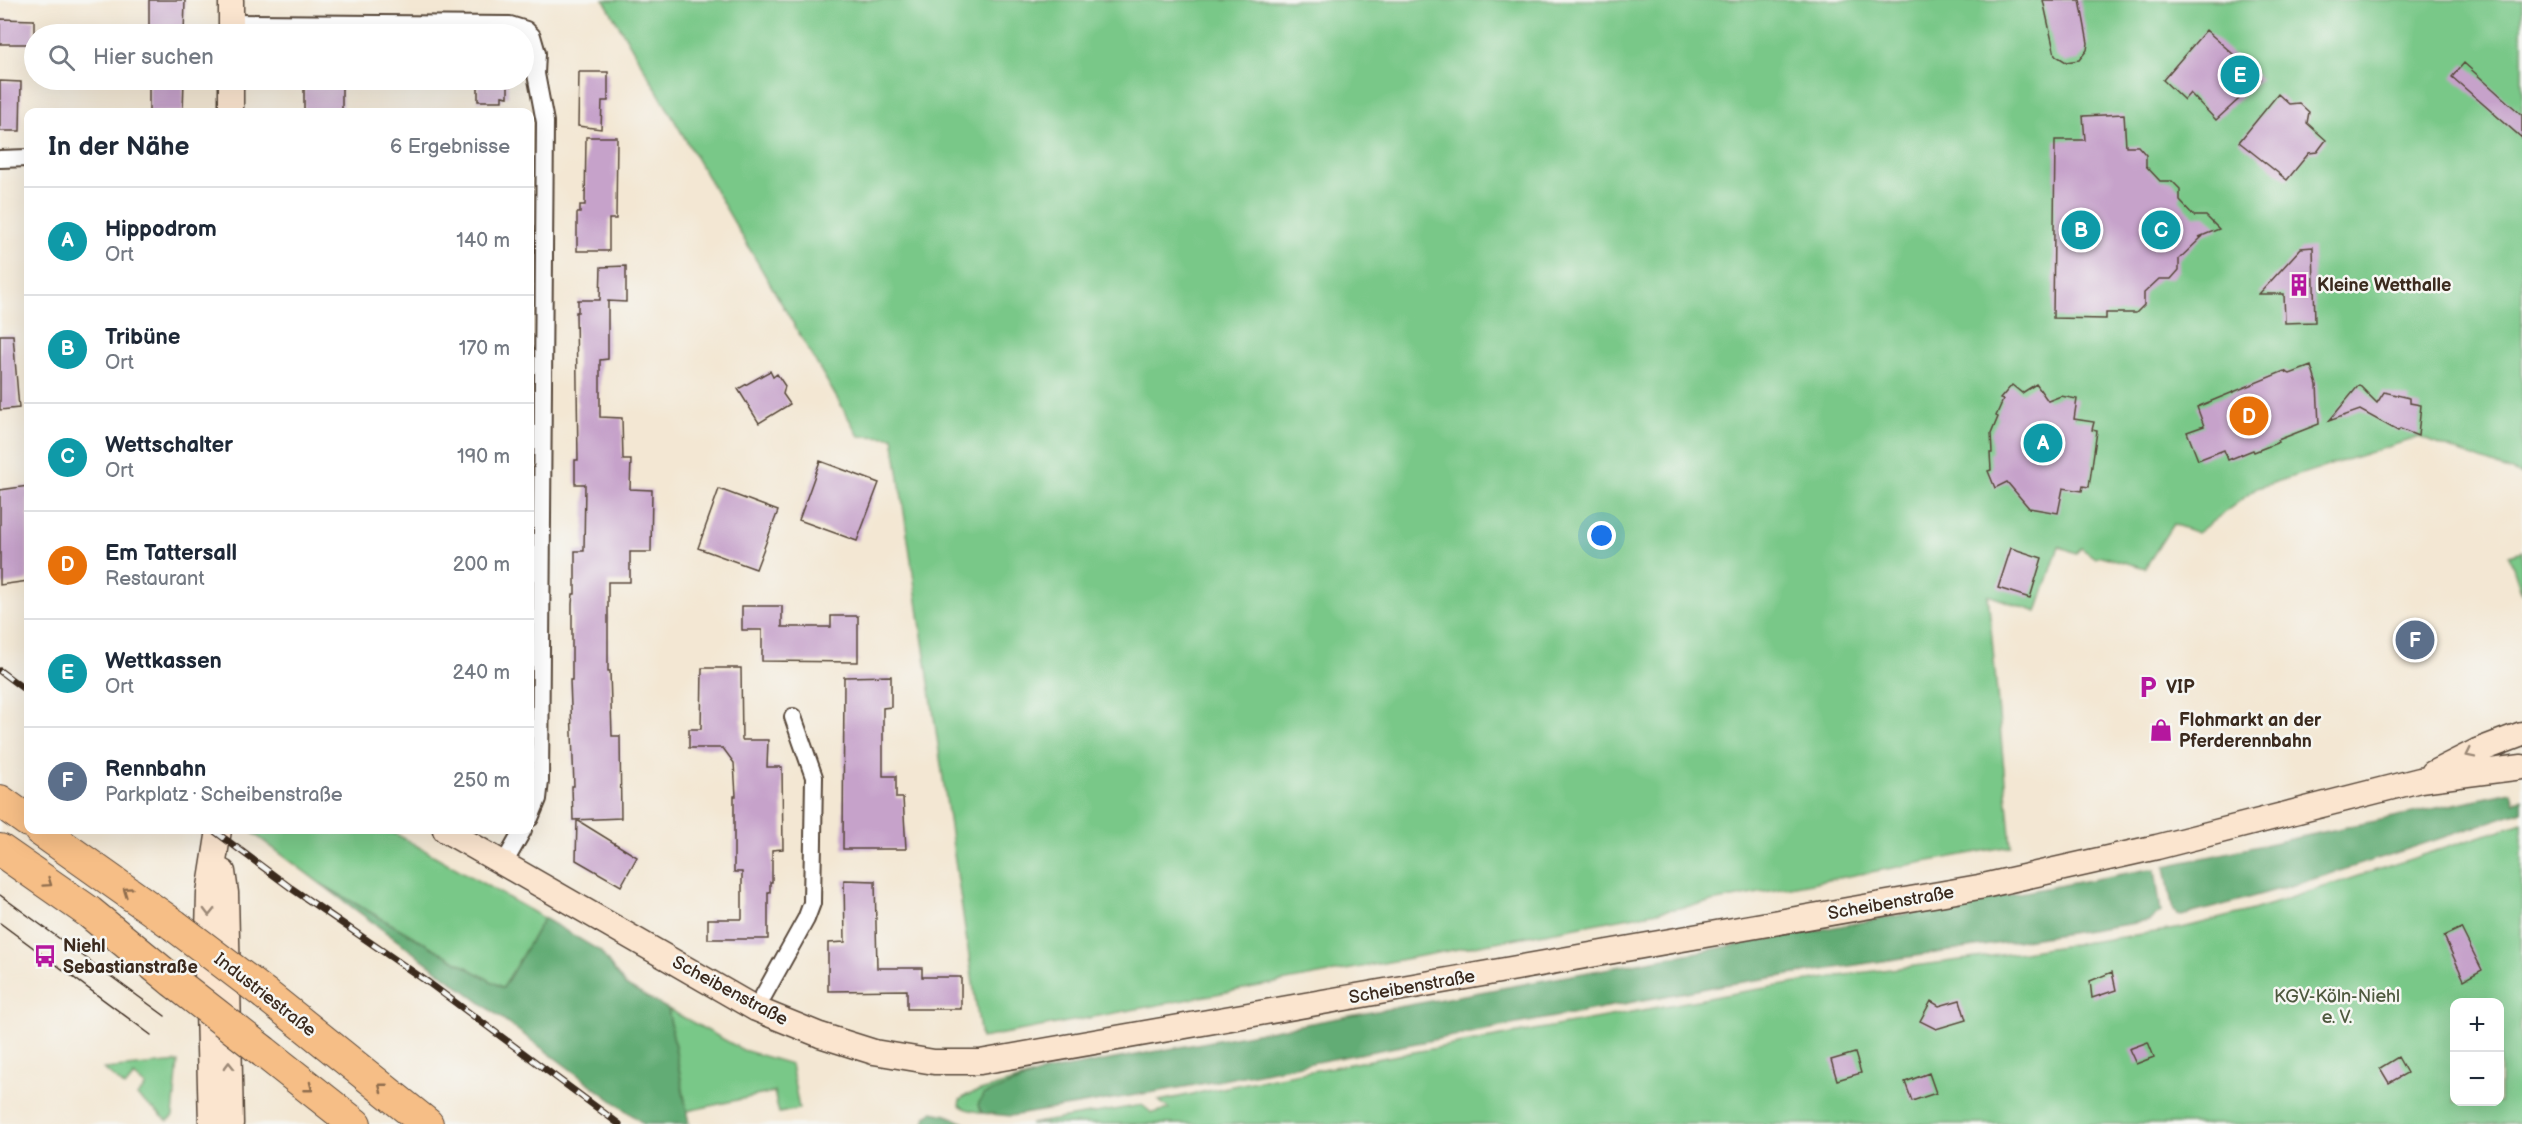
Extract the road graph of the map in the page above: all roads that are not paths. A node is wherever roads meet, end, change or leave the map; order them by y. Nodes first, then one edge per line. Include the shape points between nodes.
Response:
1 (231, 19) edge
2 (430, 24) edge
3 (534, 42) edge
4 (231, 90) edge
5 (231, 108) edge
6 (24, 158) edge
7 (0, 159) edge
8 (792, 717) dead end
9 (2522, 734) edge
10 (2522, 767) edge
11 (2420, 780) junction
12 (0, 801) edge
13 (534, 808) edge
14 (24, 818) edge
15 (46, 834) edge
16 (218, 834) edge
17 (218, 834) edge
18 (452, 834) edge
19 (521, 834) edge
20 (0, 850) edge
21 (503, 865) junction
22 (756, 1009) junction
23 (211, 1124) edge
24 (231, 1124) edge
25 (355, 1124) edge
26 (427, 1124) edge

1 - 2 street
3 - 13 street via 545,122 540,781
4 - 5 street
6 - 7 street
8 - 22 street via 814,777 812,903
9 -> 11 street, Scheibenstraße via 2477,751
10 - 11 street, Scheibenstraße
11 - 22 street, Scheibenstraße via 2147,850 1980,887 980,1062 934,1062 874,1052
12 - 14 highway
26 -> 15 highway, Industriestraße, bridge via 265,994
16 -> 23 street via 208,927
24 -> 17 street via 226,893
18 - 21 street, Scheibenstraße
19 - 21 street
20 -> 25 highway, bridge via 89,912
21 - 22 street, Scheibenstraße

